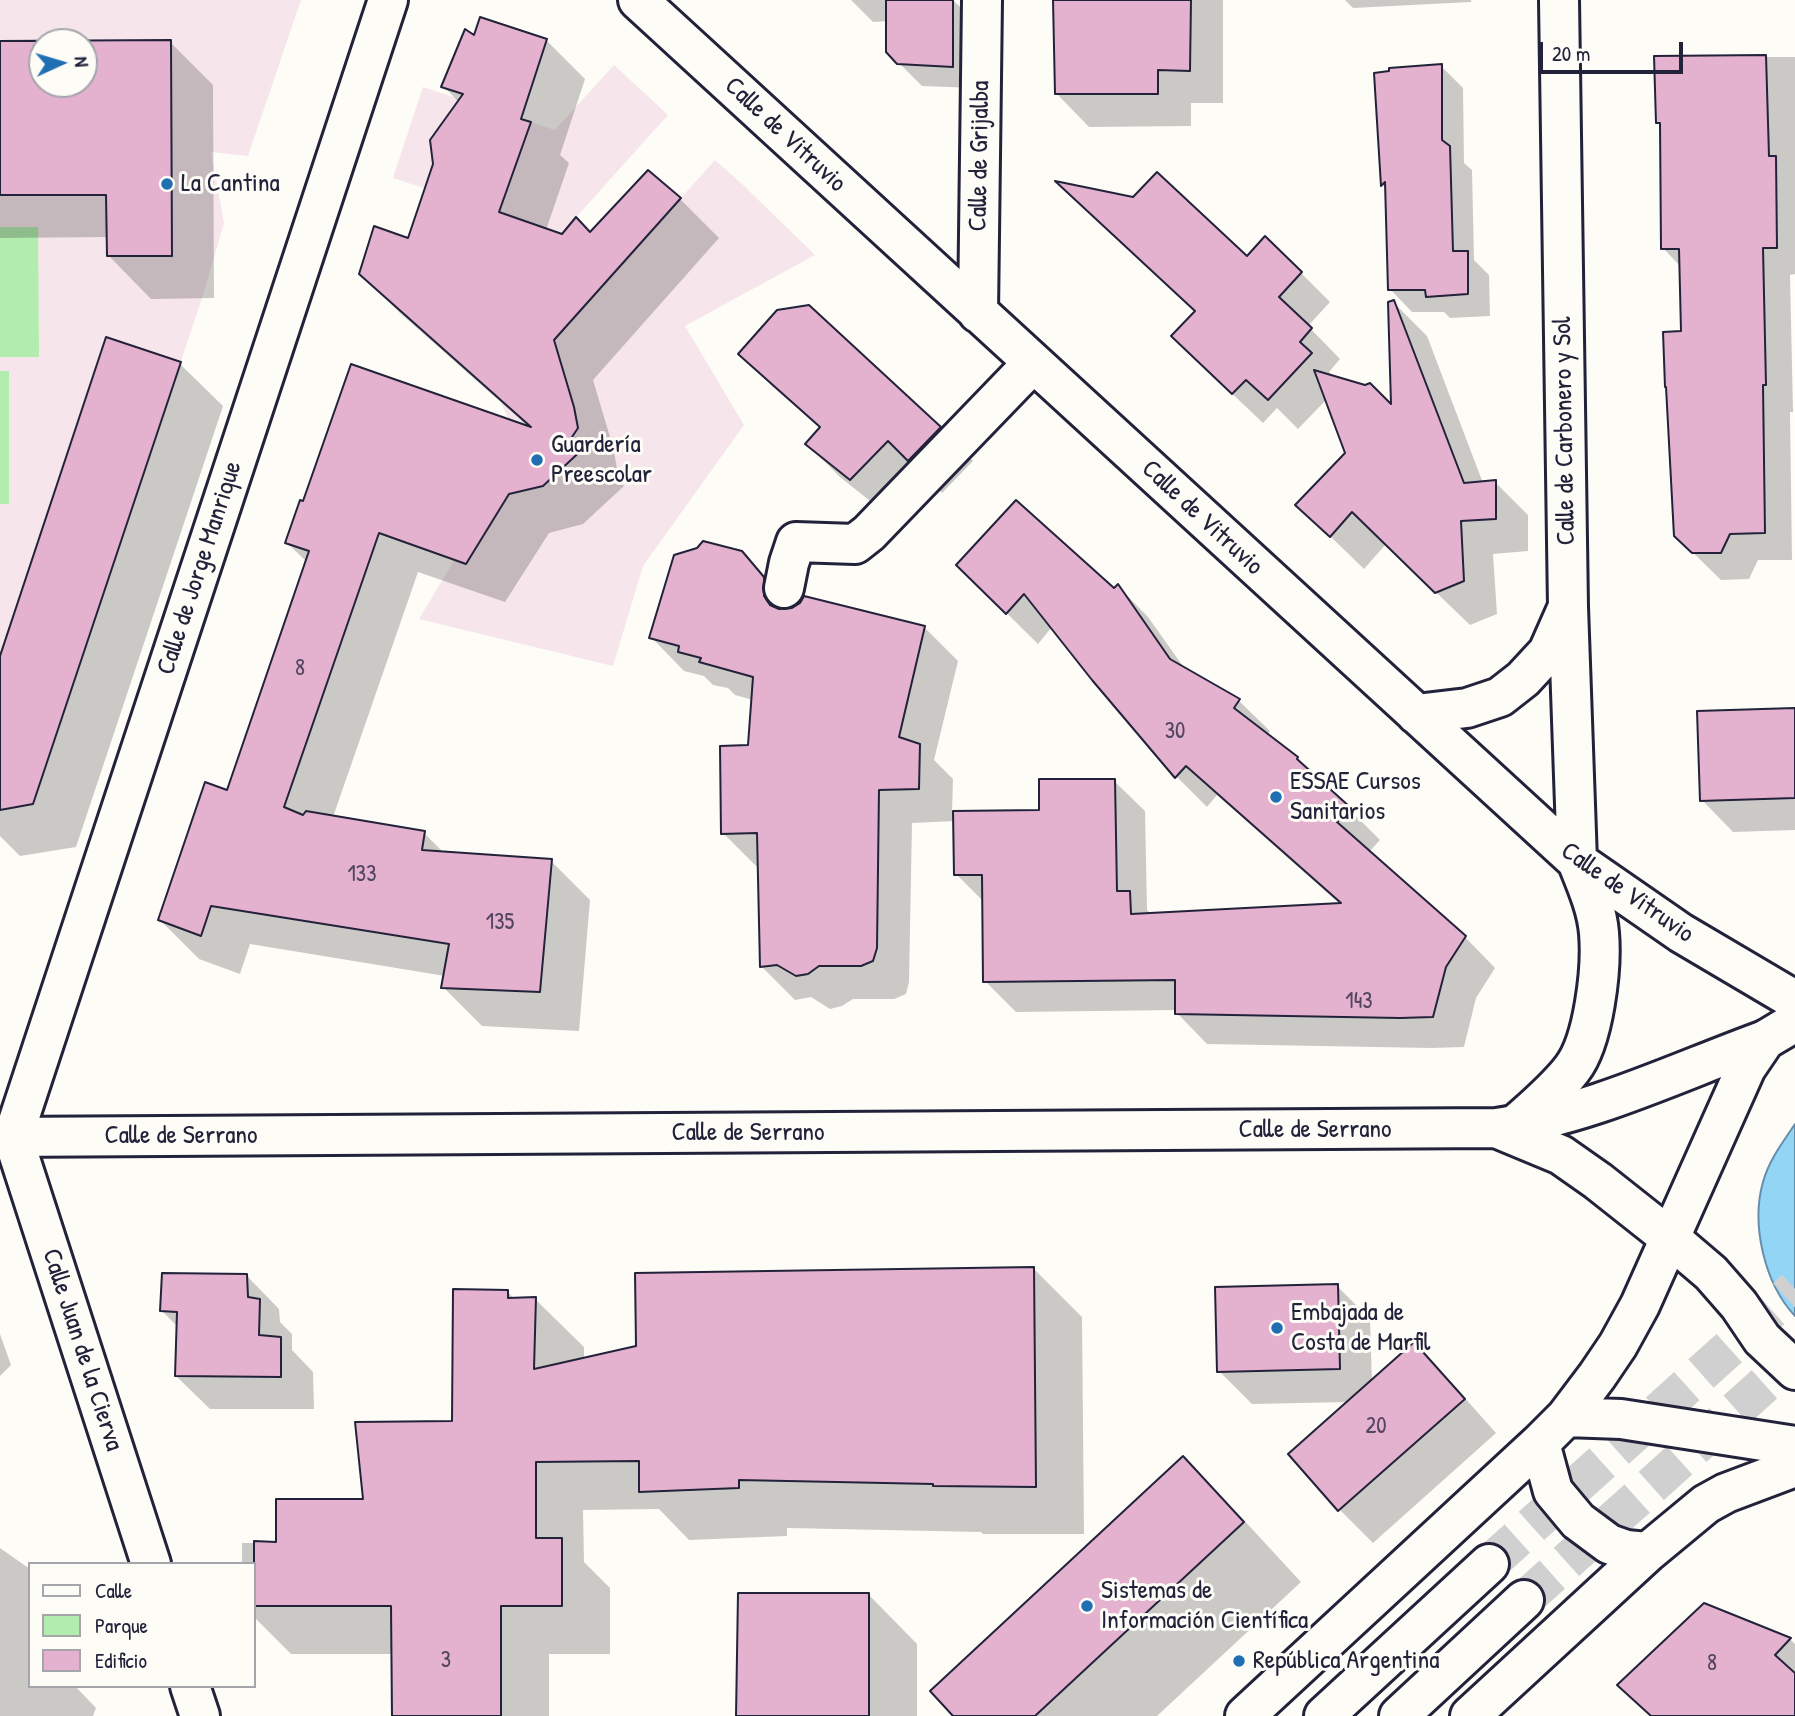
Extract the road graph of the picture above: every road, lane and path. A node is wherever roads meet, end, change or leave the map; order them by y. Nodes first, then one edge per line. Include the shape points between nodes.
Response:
1 (388, 0) edge
2 (638, 0) edge
3 (982, 0) edge
4 (1559, 0) edge
5 (978, 313) junction
6 (1033, 363) junction
7 (784, 588) dead end
8 (1567, 607) junction
9 (1416, 714) junction
10 (1577, 861) junction
11 (1795, 998) edge
12 (1780, 1031) edge
13 (1505, 1127) junction
14 (7, 1137) edge
15 (1670, 1238) junction
16 (1795, 1370) edge
17 (1553, 1430) junction
18 (1795, 1446) edge
19 (1795, 1467) edge
20 (1795, 1483) edge
21 (1744, 1485) junction
22 (1648, 1552) junction
23 (150, 1562) edge
24 (1489, 1564) tunnel mouth
25 (1524, 1600) tunnel mouth
26 (191, 1688) edge
27 (200, 1716) edge
28 (1245, 1716) edge
29 (1324, 1716) edge
30 (1399, 1716) edge
31 (1470, 1716) edge

1 - 14 street, Calle de Jorge Manrique
2 - 5 street, Calle de Vitruvio
3 - 5 street, Calle de Grijalba
4 - 8 street, Calle de Carbonero y Sol
5 - 6 street, Calle de Vitruvio
6 - 7 street via 855,544 796,541
6 - 9 street, Calle de Vitruvio
8 - 9 street via 1548,652 1500,697 1467,708
8 - 10 street, Calle de Carbonero y Sol
9 - 10 street, Calle de Vitruvio
10 - 11 street, Calle de Vitruvio via 1681,933
10 - 13 street via 1599,932 1599,965 1585,1045 1554,1089
12 - 13 street, Calle de Serrano via 1569,1113
12 - 15 street via 1746,1068
13 - 14 street, Calle de Serrano
13 - 15 street, Calle de Serrano via 1561,1156
14 - 23 street, Calle Juan de la Cierva
15 - 16 street, Calle de Serrano via 1711,1273 1762,1339
15 - 17 street via 1618,1345
17 - 18 street via 1621,1419
17 - 22 street via 1553,1491 1578,1521 1609,1544
17 - 28 street
19 - 21 street
20 - 21 street
21 - 22 street via 1706,1504
22 - 31 street
24 - 29 street
25 - 30 street
26 - 27 street

